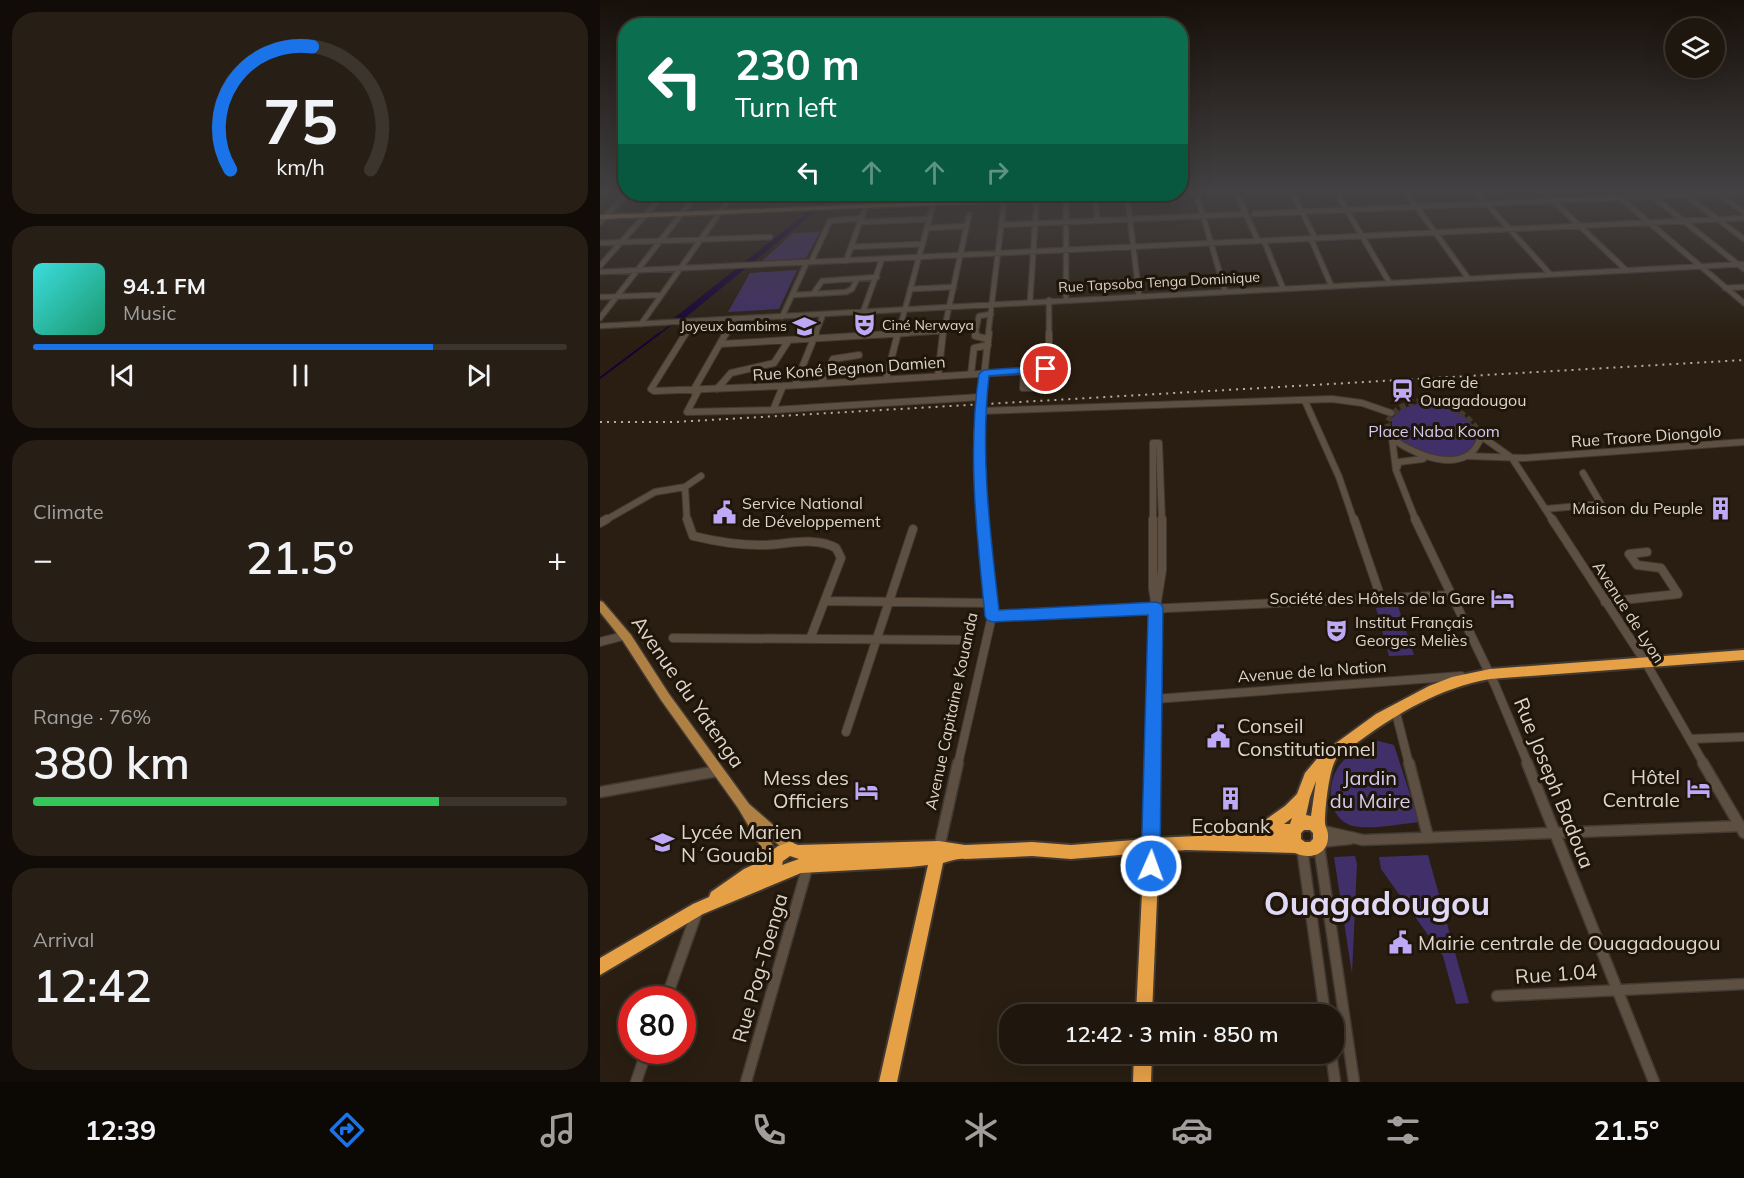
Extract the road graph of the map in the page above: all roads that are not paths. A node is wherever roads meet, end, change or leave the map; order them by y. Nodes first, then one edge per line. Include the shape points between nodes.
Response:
1 (620, 242) edge
2 (659, 242) edge
3 (698, 242) edge
4 (819, 242) edge
5 (853, 242) edge
6 (963, 242) edge
7 (999, 242) edge
8 (1033, 242) edge
9 (1067, 242) edge
10 (1133, 242) edge
11 (1236, 242) edge
12 (1262, 242) edge
13 (1315, 242) edge
14 (1365, 242) edge
15 (1444, 242) edge
16 (1521, 242) edge
17 (1597, 242) edge
18 (1673, 242) edge
19 (1712, 242) edge
20 (923, 244) joint
21 (1211, 244) junction
22 (1134, 247) junction
23 (851, 248) junction
24 (1066, 250) junction
25 (1032, 252) junction
26 (998, 254) junction
27 (960, 255) junction
28 (919, 257) junction
29 (882, 259) junction
30 (846, 261) junction
31 (809, 262) junction
32 (1741, 264) edge
33 (600, 266) edge
34 (1701, 266) junction
35 (680, 268) junction
36 (1744, 269) edge
37 (638, 270) junction
38 (1626, 270) junction
39 (600, 272) edge
40 (1550, 274) junction
41 (877, 277) junction
42 (1468, 278) junction
43 (857, 279) junction
44 (1389, 282) junction
45 (1331, 285) junction
46 (954, 287) junction
47 (1744, 287) edge
48 (1283, 288) junction
49 (1725, 288) junction
50 (910, 289) junction
51 (1225, 291) junction
52 (813, 294) junction
53 (662, 295) junction
54 (792, 295) junction
55 (1139, 296) junction
56 (600, 297) edge
57 (617, 297) junction
58 (1066, 299) junction
59 (1049, 300) junction
60 (1030, 302) junction
61 (1744, 303) edge
62 (992, 304) junction
63 (950, 308) junction
64 (905, 310) junction
65 (863, 312) junction
66 (991, 314) junction
67 (823, 315) junction
68 (782, 317) junction
69 (600, 318) edge
70 (734, 320) junction
71 (693, 322) junction
72 (641, 324) junction
73 (600, 326) edge
74 (943, 332) junction
75 (899, 334) junction
76 (813, 339) junction
77 (789, 340) junction
78 (988, 342) junction
79 (720, 344) junction
80 (859, 355) dead end
81 (1024, 371) junction
82 (971, 374) junction
83 (984, 374) junction
84 (938, 376) junction
85 (886, 379) junction
86 (821, 383) junction
87 (795, 385) junction
88 (783, 386) junction
89 (1045, 388) dead end
90 (717, 389) junction
91 (695, 391) junction
92 (981, 397) junction
93 (1305, 400) junction
94 (773, 410) junction
95 (980, 411) junction
96 (1391, 413) dead end
97 (1744, 442) edge
98 (1465, 456) junction
99 (1512, 458) junction
100 (1432, 459) junction
101 (1396, 470) junction
102 (1583, 473) dead end
103 (701, 476) dead end
104 (685, 487) junction
105 (1545, 509) junction
106 (600, 523) edge
107 (913, 529) dead end
108 (1647, 552) dead end
109 (1451, 595) junction
110 (1381, 598) junction
111 (825, 600) junction
112 (889, 601) junction
113 (1605, 602) junction
114 (991, 603) junction
115 (600, 605) edge
116 (1156, 608) junction
117 (992, 616) junction
118 (623, 636) junction
119 (673, 638) dead end
120 (810, 639) junction
121 (876, 639) junction
122 (959, 640) dead end
123 (600, 642) edge
124 (1744, 655) edge
125 (1646, 663) junction
126 (1490, 674) junction
127 (1472, 676) junction
128 (1155, 699) junction
129 (1395, 709) junction
130 (846, 732) dead end
131 (1744, 736) edge
132 (1690, 739) junction
133 (1331, 754) junction
134 (718, 771) junction
135 (600, 792) edge
136 (1302, 799) junction
137 (742, 804) junction
138 (1296, 828) junction
139 (1742, 828) edge
140 (1260, 832) junction
141 (1556, 832) junction
142 (1319, 836) junction
143 (1428, 837) junction
144 (1186, 843) junction
145 (1152, 844) junction
146 (1301, 847) junction
147 (795, 851) junction
148 (938, 853) junction
149 (808, 864) junction
150 (781, 867) junction
151 (700, 908) junction
152 (600, 967) edge
153 (1744, 984) edge
154 (671, 986) edge
155 (1616, 988) junction
156 (1497, 996) dead end
157 (1144, 1004) edge
158 (1325, 1004) edge
159 (1337, 1004) edge
160 (1344, 1041) edge
161 (642, 1064) edge
162 (1143, 1064) edge
163 (1333, 1064) edge
164 (636, 1082) edge
165 (746, 1082) edge
166 (888, 1082) edge
167 (1142, 1082) edge
168 (1335, 1082) edge
169 (1354, 1082) edge
170 (1654, 1082) edge

1 - 33 street
2 - 37 street
3 - 35 street
4 - 31 street
5 - 23 street
6 - 27 street
7 - 26 street, Avenue Capitaine Kouanda
8 - 25 street
9 - 24 street
10 - 22 street
11 - 21 street
12 - 48 street
13 - 45 street
14 - 44 street
15 - 42 street
16 - 40 street
17 - 38 street
18 - 34 street
19 - 32 street
20 - 23 street
20 - 28 street
21 - 22 street
21 - 51 street
22 - 24 street
22 - 55 street
23 - 30 street
24 - 25 street
24 - 58 street
25 - 26 street
25 - 60 street
26 - 27 street
26 - 62 street, Avenue Capitaine Kouanda
27 - 28 street
27 - 46 street
28 - 29 street
28 - 50 street
29 - 30 street
29 - 41 street
30 - 31 street
31 - 35 street
31 - 54 street
32 - 34 street, Rue Tapsoba Tenga Dominique
32 - 36 street
34 - 38 street, Rue Tapsoba Tenga Dominique
34 - 49 street
35 - 37 street
35 - 53 street
37 - 39 street
37 - 57 street
38 - 40 street, Rue Tapsoba Tenga Dominique
40 - 42 street, Rue Tapsoba Tenga Dominique
41 - 43 street
41 - 65 street
42 - 44 street, Rue Tapsoba Tenga Dominique
43 - 52 street via 849,291
43 - 52 street via 822,281
44 - 45 street, Rue Tapsoba Tenga Dominique
45 - 48 street, Rue Tapsoba Tenga Dominique
46 - 50 street
46 - 63 street
47 - 49 street
48 - 51 street, Rue Tapsoba Tenga Dominique
49 - 61 street
50 - 64 street
51 - 55 street, Rue Tapsoba Tenga Dominique
52 - 54 street
53 - 57 street
53 - 72 street
54 - 68 street
55 - 58 street, Rue Tapsoba Tenga Dominique
56 - 57 street
57 - 69 street
58 - 59 street, Rue Tapsoba Tenga Dominique
59 - 60 street, Rue Tapsoba Tenga Dominique
59 - 81 street, Rue Koné Begnon Damien via 1049,367
60 - 62 street, Rue Tapsoba Tenga Dominique
62 - 63 street, Rue Tapsoba Tenga Dominique
62 - 66 street, Avenue Capitaine Kouanda
63 - 64 street, Rue Tapsoba Tenga Dominique
63 - 74 street
64 - 65 street, Rue Tapsoba Tenga Dominique
64 - 75 street
65 - 67 street, Rue Tapsoba Tenga Dominique
66 - 78 street, Avenue Capitaine Kouanda
66 - 78 street via 980,316 975,336
67 - 68 street, Rue Tapsoba Tenga Dominique
67 - 76 street
68 - 70 street, Rue Tapsoba Tenga Dominique
70 - 71 street, Rue Tapsoba Tenga Dominique
70 - 79 street
71 - 72 street, Rue Tapsoba Tenga Dominique
71 - 91 street, Rue Koné Begnon Damien via 651,389
72 - 73 street, Rue Tapsoba Tenga Dominique
74 - 75 street
74 - 84 street
75 - 76 street
75 - 85 street
76 - 77 street
76 - 87 street
77 - 79 street
77 - 90 street via 774,363 731,373
78 - 82 street via 974,348
78 - 83 street, Avenue Capitaine Kouanda
79 - 91 street
80 - 86 street via 833,358
81 - 83 street, Rue Koné Begnon Damien
81 - 89 street via 1023,388
82 - 83 street, Rue Koné Begnon Damien
82 - 84 street, Rue Koné Begnon Damien
83 - 92 street, Avenue Capitaine Kouanda
84 - 85 street, Rue Koné Begnon Damien
85 - 86 street, Rue Koné Begnon Damien
86 - 87 street, Rue Koné Begnon Damien
87 - 88 street, Rue Koné Begnon Damien
88 - 90 street, Rue Koné Begnon Damien
88 - 94 street
90 - 91 street, Rue Koné Begnon Damien
91 - 94 street via 687,412
92 - 94 street
92 - 95 street, Avenue Capitaine Kouanda
93 - 95 street
93 - 96 street via 1347,399
93 - 110 street via 1339,477
95 - 114 street, Avenue Capitaine Kouanda via 980,499
97 - 99 street, Rue Traore Diongolo
98 - 99 street
98 - 99 street via 1478,446 1480,436
98 - 100 street
99 - 105 street, Avenue de Lyon
100 - 101 street via 1399,462
100 - 101 street via 1409,451 1392,438
101 - 109 street, Rue Joseph Badoua via 1407,503
102 - 105 street via 1601,504
103 - 104 street
104 - 106 street via 655,492
104 - 111 street via 685,506 693,536 715,542 833,545 841,558
105 - 113 street, Avenue de Lyon
107 - 112 street
108 - 113 street via 1629,554 1637,566 1661,568 1678,594
109 - 110 street
109 - 126 street, Rue Joseph Badoua
110 - 116 street
111 - 112 street
111 - 120 street
112 - 114 street
112 - 121 street
113 - 125 street, Avenue de Lyon
114 - 117 street, Avenue Capitaine Kouanda
115 - 118 main road, Avenue du Yatenga
116 - 116 street via 1161,588 1159,443 1153,443
116 - 117 street
116 - 128 street
117 - 148 street, Avenue Capitaine Kouanda
118 - 123 street
118 - 134 main road, Avenue du Yatenga
119 - 120 street
120 - 121 street
121 - 122 street
121 - 130 street
124 - 125 highway
125 - 126 highway
125 - 132 street, Avenue de Lyon
126 - 127 highway
126 - 141 street, Rue Joseph Badoua
127 - 128 street, Avenue de la Nation
127 - 129 highway
128 - 145 street
129 - 133 highway
129 - 143 street
131 - 132 street
132 - 139 street, Avenue de Lyon
133 - 136 highway via 1313,774
133 - 142 highway via 1323,779
134 - 135 street
134 - 137 main road, Avenue du Yatenga
136 - 138 highway
136 - 140 highway
137 - 147 main road, Avenue du Yatenga
137 - 150 main road, Avenue du Yatenga
138 - 140 highway
138 - 142 highway via 1307,822
138 - 146 highway via 1294,839
139 - 141 street
140 - 144 highway
141 - 143 street
141 - 155 street, Rue Joseph Badoua
142 - 143 street
142 - 146 highway via 1314,849
142 - 159 street
144 - 145 highway
144 - 146 highway
145 - 148 highway via 1071,852 1032,849
145 - 157 highway
146 - 158 street
147 - 148 highway
147 - 150 highway via 798,863
148 - 149 highway
148 - 166 highway, Avenue Capitaine Kouanda
149 - 150 highway
149 - 165 street, Rue Pog-Toenga
150 - 151 highway
151 - 152 highway
151 - 154 street
153 - 155 street, Rue 1.04
155 - 156 street, Rue 1.04
155 - 170 street, Rue Joseph Badoua
160 - 169 street
161 - 164 street
162 - 167 highway
163 - 168 street

